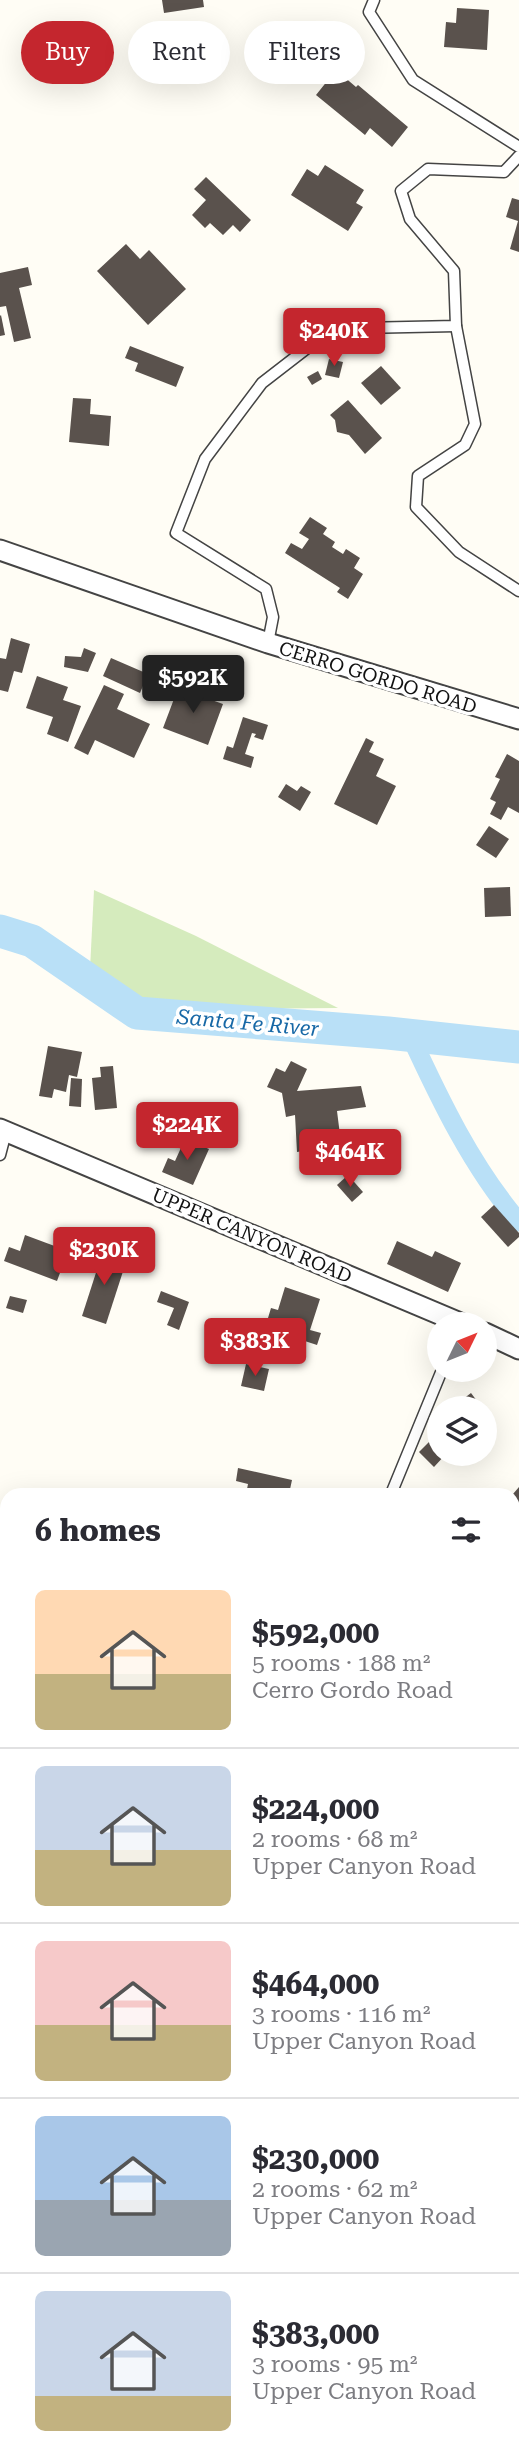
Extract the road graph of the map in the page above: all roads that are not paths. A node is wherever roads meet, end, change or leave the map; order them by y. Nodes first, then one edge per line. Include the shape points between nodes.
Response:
1 (374, 0) edge
2 (519, 147) edge
3 (519, 156) edge
4 (456, 326) junction
5 (0, 550) edge
6 (519, 591) edge
7 (268, 643) junction
8 (519, 719) edge
9 (3, 1130) edge
10 (0, 1155) edge
11 (435, 1312) edge
12 (497, 1339) edge
13 (519, 1349) edge
14 (437, 1382) edge
15 (393, 1488) edge

1 - 2 lane via 369,12 413,80
3 - 4 lane via 504,172 428,169 401,191 410,219 454,271
4 - 6 lane via 475,424 465,445 418,476 416,507 459,552
4 - 7 lane via 360,328 315,342 262,383 205,458 176,533 266,589 273,617
5 - 7 street, CERRO GORDO ROAD
7 - 8 street, CERRO GORDO ROAD
9 - 10 lane
9 - 11 street, UPPER CANYON ROAD
12 - 13 street
14 - 15 lane

